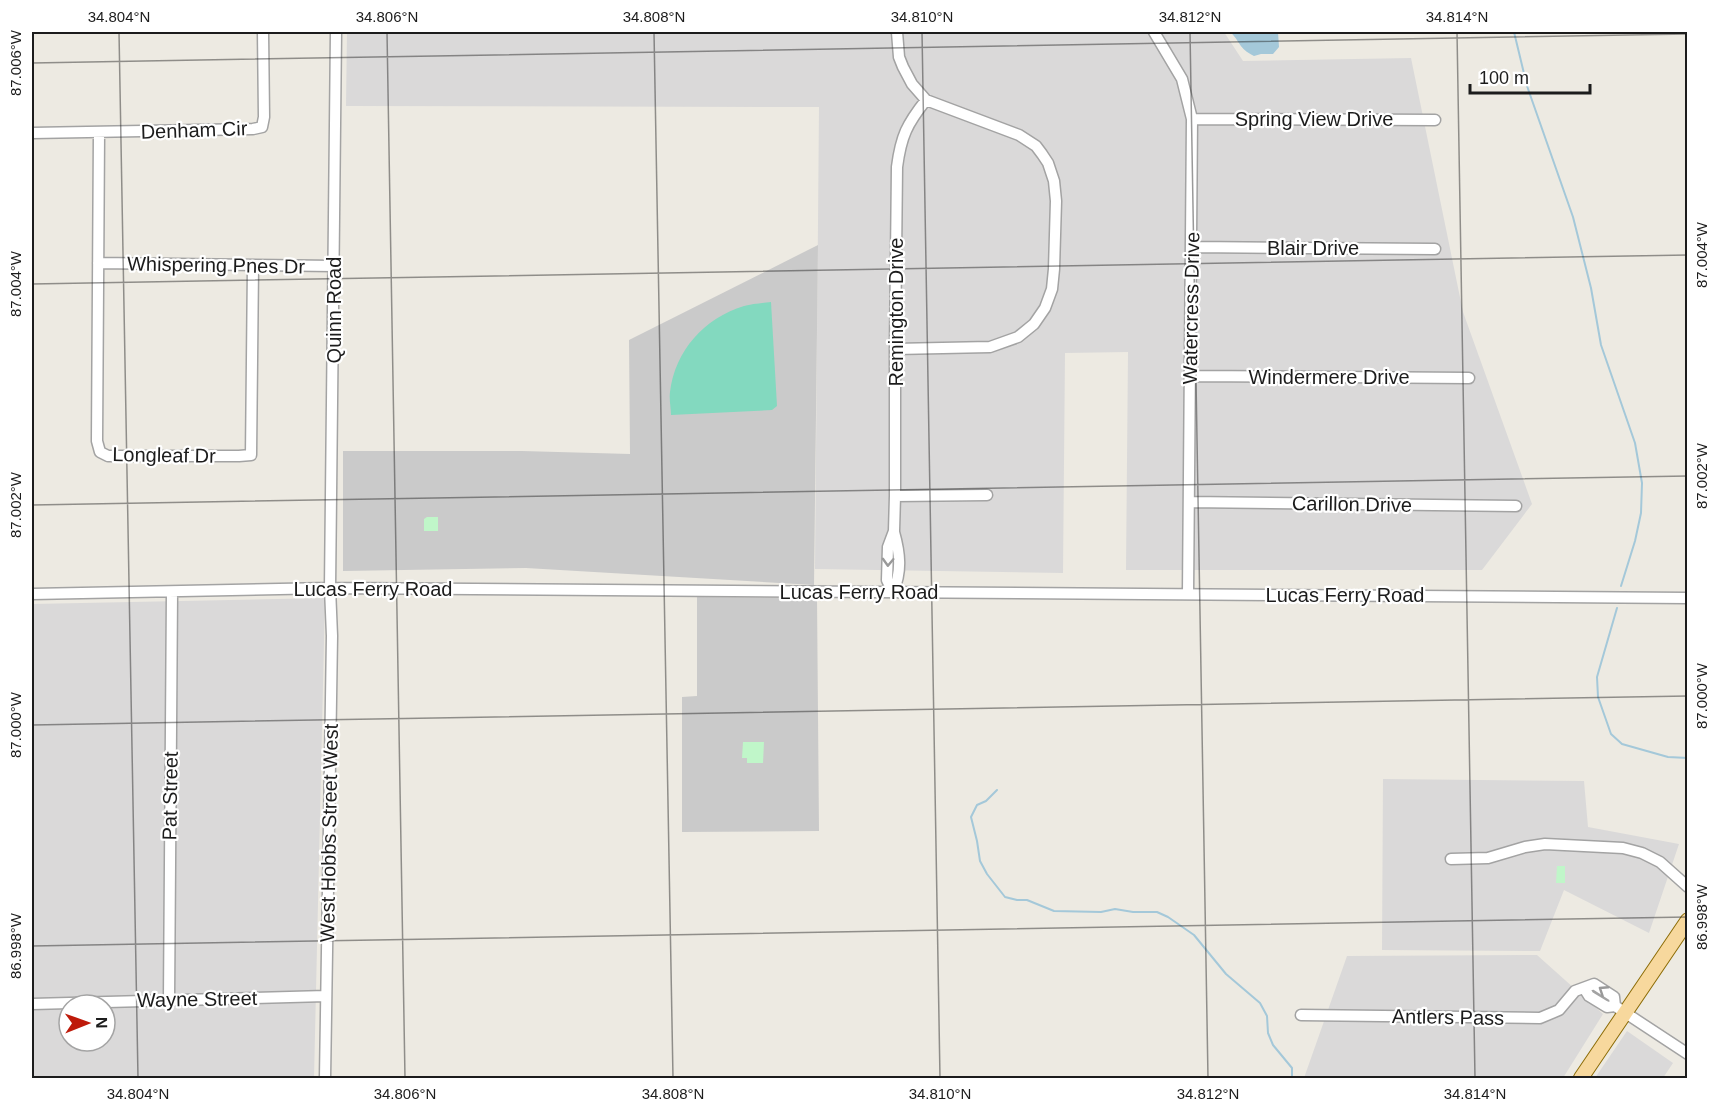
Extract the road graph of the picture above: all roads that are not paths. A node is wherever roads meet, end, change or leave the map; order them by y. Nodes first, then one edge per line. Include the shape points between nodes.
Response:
1 (263, 32) edge
2 (336, 32) edge
3 (897, 32) edge
4 (1154, 32) edge
5 (926, 100) junction
6 (1192, 119) junction
7 (1435, 120) dead end
8 (32, 133) edge
9 (99, 133) junction
10 (1192, 248) junction
11 (1435, 249) dead end
12 (98, 263) junction
13 (254, 265) junction
14 (334, 266) junction
15 (895, 349) junction
16 (1190, 376) junction
17 (1468, 378) dead end
18 (987, 495) dead end
19 (896, 496) junction
20 (1189, 502) junction
21 (1516, 506) dead end
22 (330, 588) junction
23 (172, 592) junction
24 (893, 592) junction
25 (32, 594) edge
26 (1188, 594) junction
27 (1688, 598) edge
28 (1451, 859) dead end
29 (1688, 886) edge
30 (1688, 920) edge
31 (326, 996) junction
32 (169, 999) junction
33 (32, 1004) edge
34 (1620, 1009) junction
35 (1301, 1016) dead end
36 (1688, 1054) edge
37 (325, 1078) edge
38 (1581, 1078) edge

1 - 9 street, Denham Cir via 262,127
2 - 14 street, Quinn Road
3 - 5 street via 903,67
4 - 6 street, Watercress Drive via 1182,79
5 - 15 street, Remington Drive via 906,128 900,147
5 - 15 street via 1019,135 1036,146 1048,163 1056,201 1052,289 1034,324 1018,337 990,347
6 - 7 street, Spring View Drive
6 - 10 street, Watercress Drive
8 - 9 street, Denham Cir
9 - 12 street, Longleaf Dr
10 - 11 street, Blair Drive
10 - 16 street, Watercress Drive
12 - 13 street, Whispering Pnes Dr
12 - 13 street, Longleaf Dr via 97,441 100,452 108,456 251,455
13 - 14 street, Whispering Pnes Dr
14 - 22 street, Quinn Road
15 - 19 street, Remington Drive
16 - 17 street, Windermere Drive
16 - 20 street, Watercress Drive
18 - 19 street
19 - 24 street, Remington Drive via 894,531 900,567
20 - 21 street, Carillon Drive
20 - 26 street, Watercress Drive
22 - 23 street, Lucas Ferry Road
22 - 24 street, Lucas Ferry Road
22 - 31 street, West Hobbs Street West
23 - 25 street, Lucas Ferry Road
23 - 32 street, Pat Street
24 - 26 street, Lucas Ferry Road
26 - 27 street, Lucas Ferry Road
28 - 29 street via 1488,858 1545,844 1623,848 1660,862
30 - 34 main road
31 - 32 street, Wayne Street
31 - 37 street, West Hobbs Street West
32 - 33 street, Wayne Street
34 - 35 street, Antlers Pass via 1607,1008 1584,988 1575,991 1559,1010 1540,1018
34 - 36 street
34 - 38 main road

